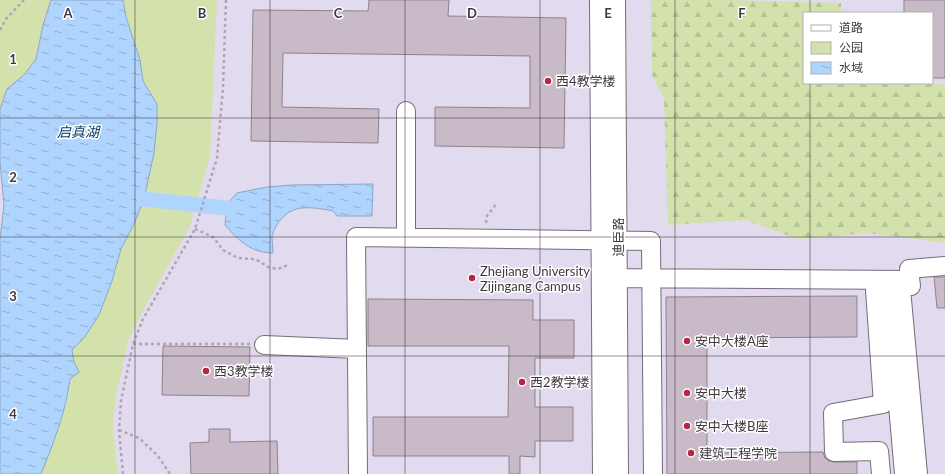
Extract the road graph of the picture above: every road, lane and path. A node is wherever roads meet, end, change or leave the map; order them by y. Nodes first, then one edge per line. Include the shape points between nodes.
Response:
1 (24, 0) edge
2 (226, 0) edge
3 (599, 0) edge
4 (616, 0) edge
5 (0, 30) edge
6 (406, 111) dead end
7 (497, 203) dead end
8 (195, 229) junction
9 (406, 238) junction
10 (482, 239) junction
11 (609, 241) junction
12 (288, 265) dead end
13 (945, 266) edge
14 (618, 278) junction
15 (651, 278) junction
16 (910, 280) junction
17 (888, 285) junction
18 (133, 344) junction
19 (264, 345) joint
20 (357, 349) junction
21 (119, 430) junction
22 (123, 474) edge
23 (170, 474) edge
24 (358, 474) edge
25 (602, 474) edge
26 (619, 474) edge
27 (653, 474) edge
28 (881, 474) edge
29 (904, 474) edge
30 (918, 474) edge
31 (927, 474) edge

1 - 5 path via 6,19
2 - 8 path via 217,158
3 - 11 street, 迪臣路
4 - 11 street, 迪臣路
6 - 9 street
7 - 10 path via 487,216
8 - 12 path via 213,237 222,250 238,258 253,259 278,269
8 - 18 path via 144,319
9 - 10 street
9 - 20 street via 356,237
10 - 11 street
11 - 14 street, 迪臣路
11 - 15 street via 651,241
11 - 25 street, 迪臣路
13 - 16 street via 909,269
14 - 15 street
14 - 26 street, 迪臣路
15 - 17 street
15 - 27 street
16 - 17 street
16 - 31 street
17 - 28 street via 875,290 882,404 833,413 834,452 879,452
17 - 29 street
17 - 30 street via 901,289
18 - 19 path
18 - 21 path via 121,401
19 - 20 street
20 - 24 street
21 - 22 path
21 - 23 path via 144,443 158,456

